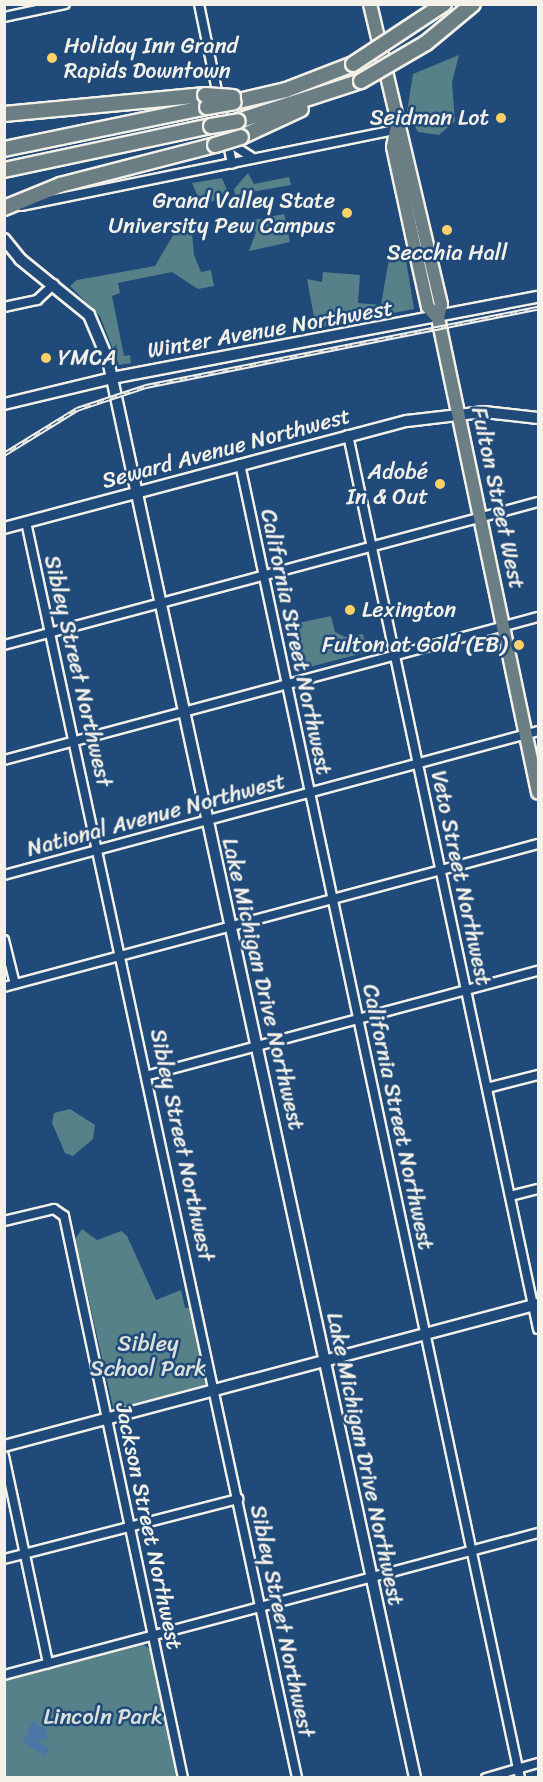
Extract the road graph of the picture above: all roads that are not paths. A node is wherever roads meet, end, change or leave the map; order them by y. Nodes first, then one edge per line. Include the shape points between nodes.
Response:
1 (65, 4) edge
2 (200, 4) edge
3 (370, 4) edge
4 (444, 4) edge
5 (473, 4) edge
6 (4, 17) edge
7 (206, 101) junction
8 (313, 101) junction
9 (4, 114) edge
10 (396, 130) junction
11 (221, 143) junction
12 (6, 149) edge
13 (251, 157) junction
14 (232, 164) junction
15 (8, 169) edge
16 (4, 209) edge
17 (4, 238) edge
18 (54, 284) junction
19 (538, 297) edge
20 (4, 307) edge
21 (438, 318) junction
22 (112, 378) junction
23 (4, 404) edge
24 (459, 414) junction
25 (538, 418) edge
26 (348, 435) junction
27 (240, 464) junction
28 (134, 493) junction
29 (538, 502) edge
30 (480, 517) junction
31 (26, 522) junction
32 (4, 528) edge
33 (372, 546) junction
34 (264, 576) junction
35 (159, 604) junction
36 (538, 617) edge
37 (504, 626) junction
38 (51, 632) junction
39 (4, 645) edge
40 (395, 655) junction
41 (287, 684) junction
42 (182, 711) junction
43 (533, 733) edge
44 (75, 741) junction
45 (4, 760) edge
46 (418, 762) junction
47 (310, 791) junction
48 (538, 793) edge
49 (206, 820) junction
50 (538, 844) edge
51 (99, 849) junction
52 (441, 870) junction
53 (4, 875) edge
54 (333, 900) junction
55 (230, 927) junction
56 (4, 940) edge
57 (123, 956) junction
58 (538, 971) edge
59 (15, 984) junction
60 (4, 987) edge
61 (466, 990) junction
62 (358, 1018) junction
63 (258, 1046) junction
64 (148, 1075) junction
65 (538, 1075) edge
66 (487, 1088) junction
67 (538, 1189) edge
68 (510, 1196) junction
69 (4, 1221) edge
70 (536, 1305) edge
71 (538, 1329) edge
72 (426, 1334) junction
73 (324, 1362) junction
74 (215, 1391) junction
75 (108, 1419) junction
76 (4, 1446) edge
77 (4, 1456) edge
78 (238, 1499) junction
79 (129, 1527) junction
80 (538, 1533) edge
81 (472, 1551) junction
82 (25, 1554) junction
83 (4, 1559) edge
84 (370, 1578) junction
85 (261, 1607) junction
86 (153, 1636) junction
87 (48, 1663) junction
88 (4, 1675) edge
89 (538, 1763) edge
90 (518, 1768) junction
91 (183, 1778) edge
92 (297, 1778) edge
93 (415, 1778) edge
94 (486, 1778) edge
95 (520, 1778) edge

1 - 6 street
2 - 11 street
3 - 10 main road, Fulton Street West
4 - 7 highway, bridge via 352,64 237,100
5 - 8 highway, bridge via 426,43 361,81
7 - 9 highway
7 - 12 highway
8 - 11 highway, bridge via 280,123
8 - 15 highway, bridge via 238,121
10 - 13 street
10 - 21 main road, Fulton Street West via 407,149 441,304
11 - 13 street
11 - 14 street
11 - 16 highway via 60,185
13 - 14 street
14 - 16 street
17 - 18 street, Lake Michigan Drive Northwest via 20,259
18 - 20 street via 38,300
18 - 22 street, Lake Michigan Drive Northwest via 97,327
19 - 21 street, Winter Avenue Northwest
21 - 22 street, Winter Avenue Northwest
21 - 24 main road, Fulton Street West
22 - 23 street, Winter Avenue Northwest
22 - 28 street, Lake Michigan Drive Northwest
24 - 25 street, Seward Avenue Northwest via 507,412
24 - 26 street, Seward Avenue Northwest
24 - 30 main road, Fulton Street West
26 - 27 street, Seward Avenue Northwest
26 - 33 street, Veto Street Northwest
27 - 28 street, Seward Avenue Northwest
27 - 34 street, California Street Northwest
28 - 31 street, Seward Avenue Northwest
28 - 35 street, Lake Michigan Drive Northwest
29 - 30 street
30 - 33 street
30 - 37 main road, Fulton Street West
31 - 32 street, Seward Avenue Northwest
31 - 38 street, Sibley Street Northwest
33 - 34 street
33 - 40 street, Veto Street Northwest
34 - 35 street
34 - 41 street, California Street Northwest
35 - 38 street
35 - 42 street, Lake Michigan Drive Northwest
36 - 37 street
37 - 40 street
37 - 43 main road, Fulton Street West
38 - 39 street
38 - 44 street, Sibley Street Northwest
40 - 41 street
40 - 46 street, Veto Street Northwest
41 - 42 street
41 - 47 street, California Street Northwest
42 - 44 street
42 - 49 street, Lake Michigan Drive Northwest
43 - 46 street, National Avenue Northwest
43 - 48 main road, Fulton Street West
44 - 45 street
44 - 51 street, Sibley Street Northwest
46 - 47 street, National Avenue Northwest
46 - 52 street, Veto Street Northwest
47 - 49 street, National Avenue Northwest
47 - 54 street, California Street Northwest
49 - 51 street, National Avenue Northwest
49 - 55 street, Lake Michigan Drive Northwest
50 - 52 street
51 - 53 street, National Avenue Northwest
51 - 57 street, Sibley Street Northwest
52 - 54 street
52 - 61 street, Veto Street Northwest
54 - 55 street
54 - 62 street, California Street Northwest
55 - 57 street
55 - 63 street, Lake Michigan Drive Northwest
56 - 59 street
57 - 59 street
57 - 64 street, Sibley Street Northwest
58 - 61 street
59 - 60 street
61 - 62 street
61 - 66 street, Veto Street Northwest
62 - 63 street
62 - 72 street, California Street Northwest
63 - 64 street
63 - 73 street, Lake Michigan Drive Northwest
64 - 74 street, Sibley Street Northwest
65 - 66 street
66 - 68 street, Veto Street Northwest
67 - 68 street
68 - 70 street, Veto Street Northwest
69 - 75 street, Jackson Street Northwest via 46,1210 62,1213
70 - 71 street, Veto Street Northwest
70 - 72 street
72 - 73 street
72 - 81 street, California Street Northwest
73 - 74 street
73 - 84 street, Lake Michigan Drive Northwest
74 - 75 street
74 - 78 street, Sibley Street Northwest
75 - 76 street
75 - 79 street, Jackson Street Northwest
77 - 82 street
78 - 79 street
78 - 85 street, Sibley Street Northwest
79 - 82 street
79 - 86 street, Jackson Street Northwest
80 - 81 street
81 - 84 street
81 - 90 street, California Street Northwest
82 - 83 street
82 - 87 street
84 - 85 street
84 - 93 street, Lake Michigan Drive Northwest
85 - 86 street
85 - 92 street, Sibley Street Northwest
86 - 87 street
86 - 91 street, Jackson Street Northwest
87 - 88 street
89 - 90 street
90 - 94 street
90 - 95 street, California Street Northwest

